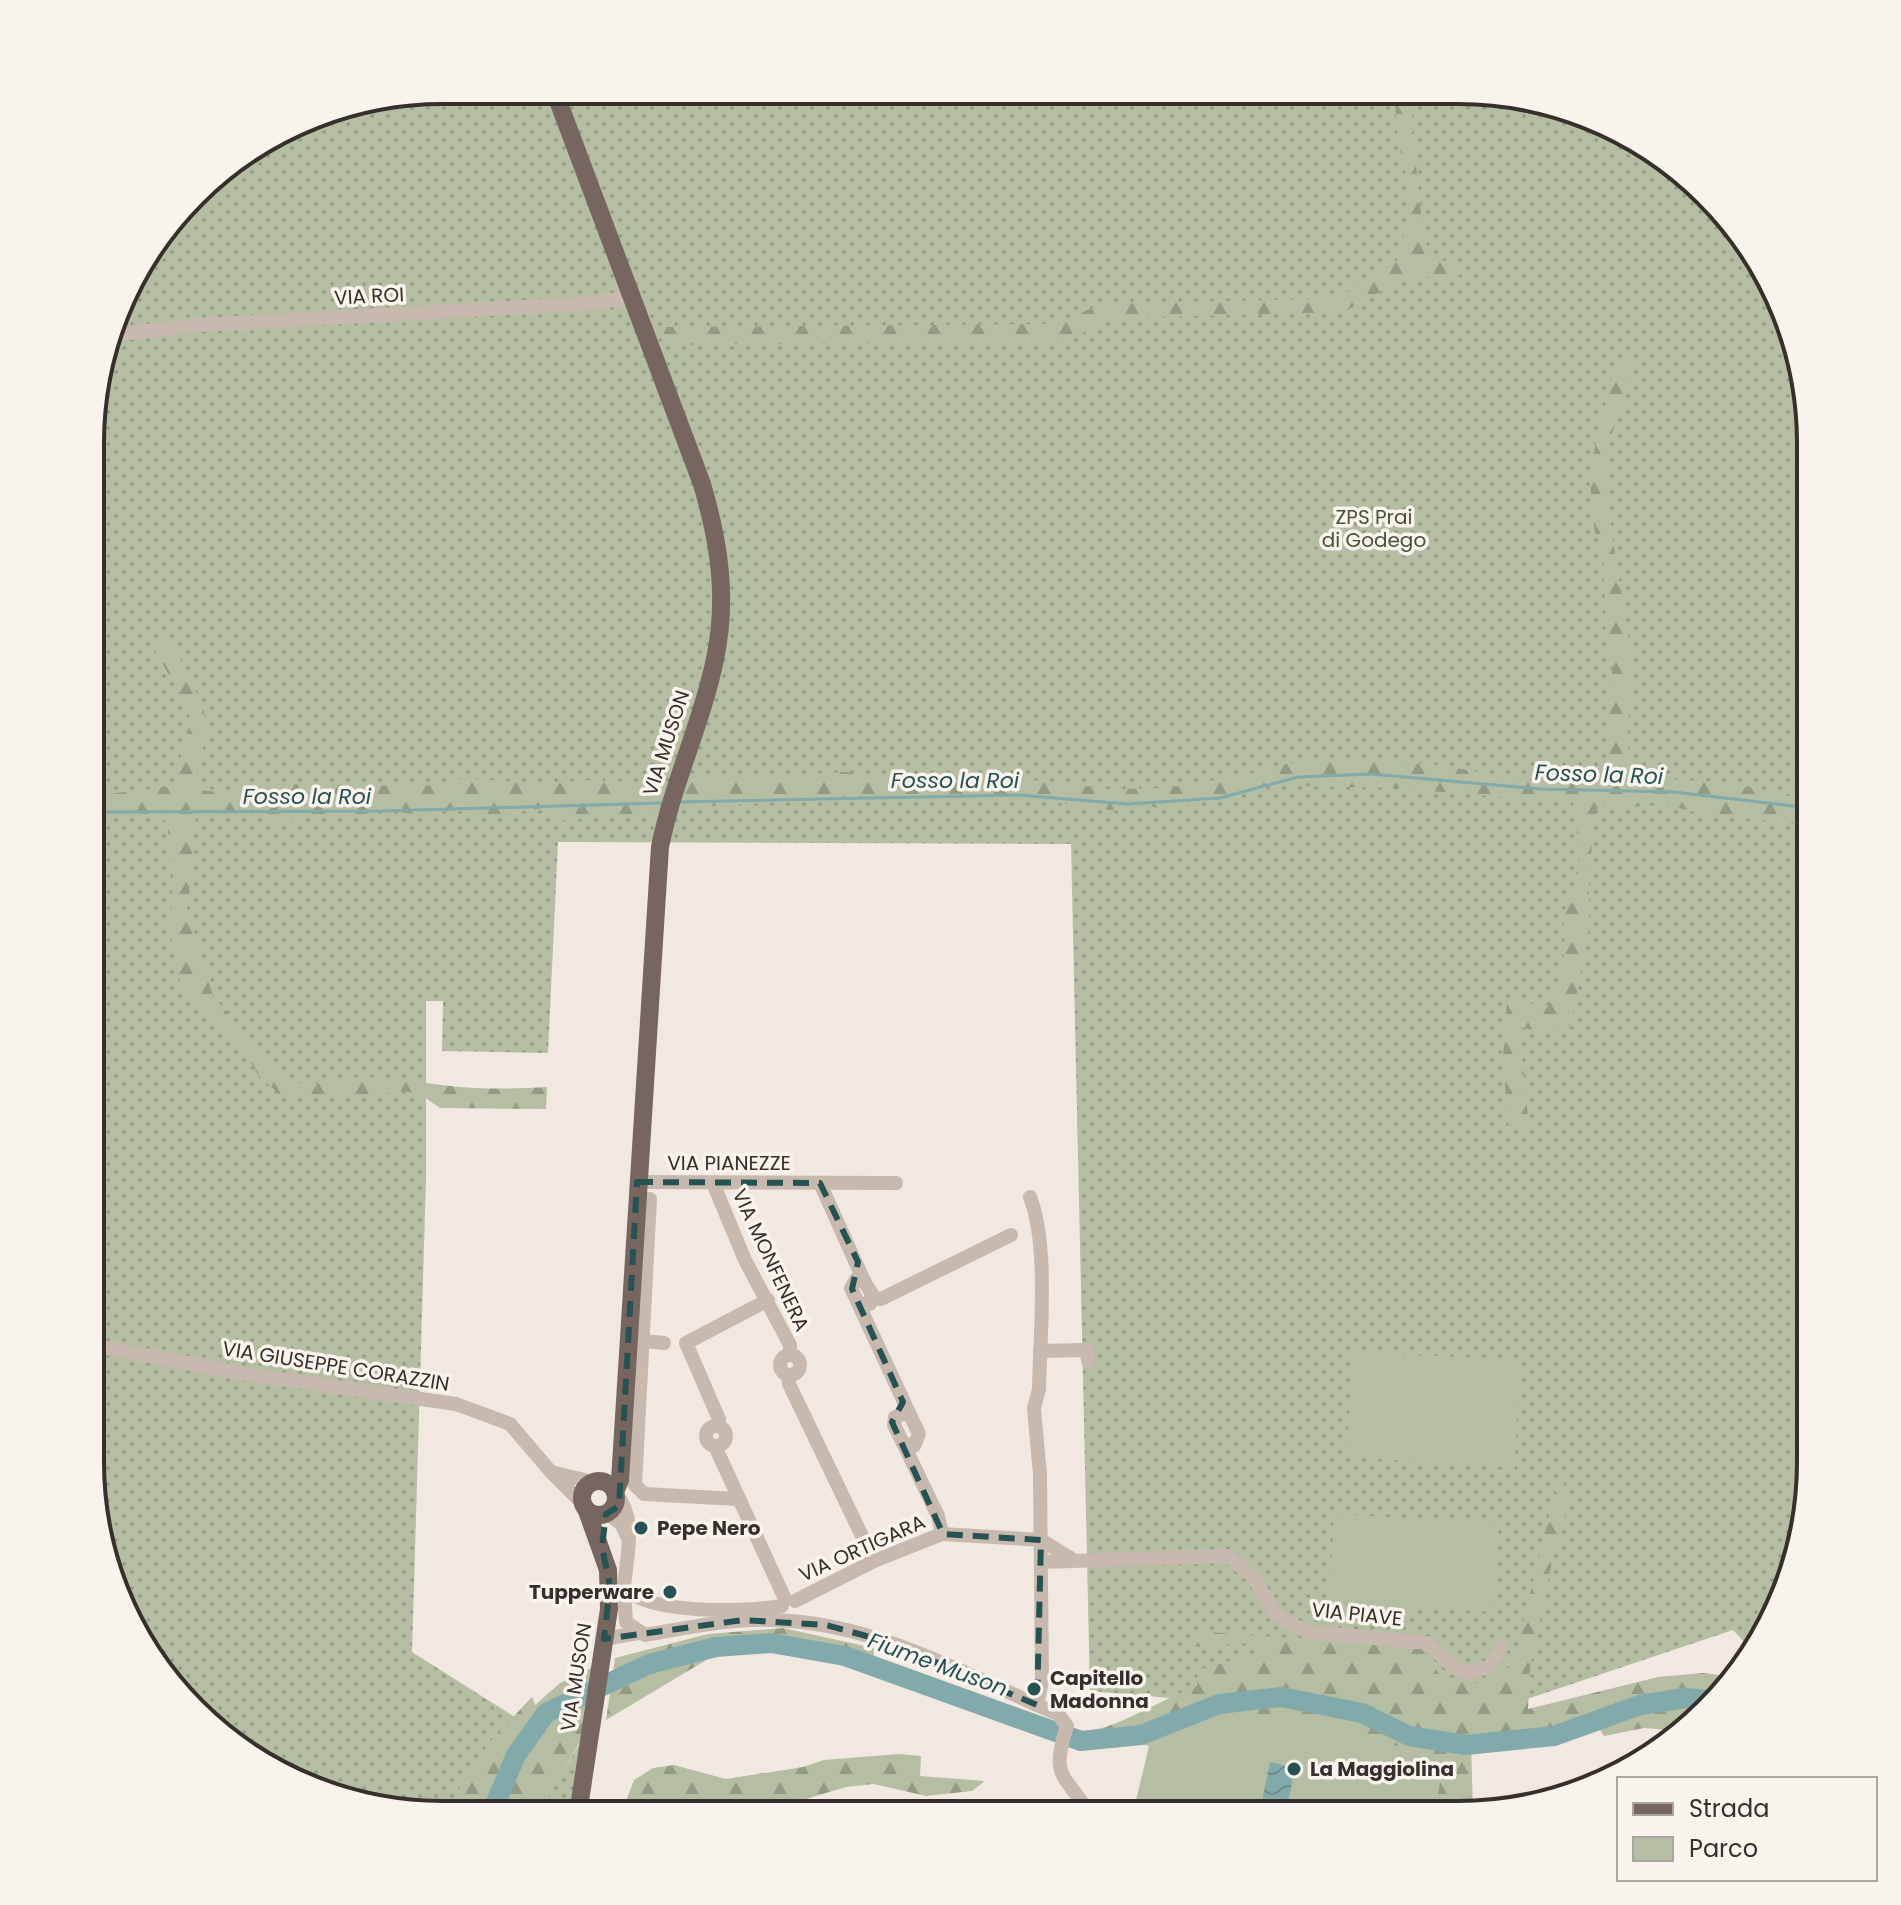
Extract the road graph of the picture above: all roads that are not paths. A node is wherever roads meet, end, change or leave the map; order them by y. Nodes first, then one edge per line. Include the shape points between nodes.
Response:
1 (559, 104) edge
2 (629, 297) junction
3 (122, 334) edge
4 (637, 1182) junction
5 (713, 1183) junction
6 (820, 1183) junction
7 (896, 1183) dead end
8 (1030, 1197) dead end
9 (650, 1199) dead end
10 (642, 1234) junction
11 (1011, 1235) dead end
12 (768, 1300) junction
13 (865, 1306) junction
14 (635, 1340) junction
15 (686, 1346) junction
16 (104, 1347) edge
17 (1040, 1351) junction
18 (1088, 1361) dead end
19 (622, 1439) junction
20 (551, 1472) junction
21 (594, 1482) junction
22 (615, 1493) junction
23 (737, 1499) junction
24 (596, 1510) junction
25 (942, 1534) junction
26 (627, 1537) junction
27 (1041, 1540) junction
28 (1074, 1559) junction
29 (874, 1561) junction
30 (1041, 1562) junction
31 (624, 1588) junction
32 (787, 1602) junction
33 (638, 1633) junction
34 (604, 1639) junction
35 (1502, 1647) dead end
36 (1037, 1705) junction
37 (580, 1801) edge
38 (1081, 1801) edge

1 - 2 main road, VIA MUSON
2 - 3 street, VIA ROI
2 - 4 main road, VIA MUSON via 702,484 721,571 715,659 670,801 656,880
4 - 5 street, VIA PIANEZZE
4 - 10 main road, VIA MUSON
5 - 6 street, VIA PIANEZZE
5 - 12 street, VIA MONFENERA
6 - 7 street, VIA PIANEZZE
6 - 13 street via 858,1262 861,1280 851,1288
8 - 17 street via 1038,1218
9 - 10 street
10 - 14 main road, VIA MUSON
11 - 13 street
12 - 15 street
12 - 29 street, VIA MONFENERA via 800,1368 788,1375 789,1384
13 - 25 street via 904,1411 894,1425 909,1449
14 - 15 street
14 - 19 main road, VIA MUSON
14 - 23 street via 635,1485 644,1494
15 - 23 street, VIA ORTIGARA via 719,1419 706,1433 707,1440 715,1446
16 - 20 street, VIA GIUSEPPE CORAZZIN via 456,1404 510,1424
17 - 18 street via 1087,1350
17 - 27 street via 1034,1408
19 - 21 main road, VIA MUSON
19 - 22 main road, VIA MUSON
20 - 21 street
20 - 24 street, VIA GIUSEPPE CORAZZIN
21 - 22 main road via 607,1483
21 - 24 main road, VIA MUSON via 583,1491
22 - 24 main road, VIA MUSON via 614,1507
22 - 26 street via 630,1522
23 - 32 street, VIA ORTIGARA
24 - 26 street, VIA GIUSEPPE CORAZZIN via 622,1525
24 - 34 main road, VIA MUSON via 610,1586
25 - 27 street, VIA ORTIGARA
25 - 29 street, VIA ORTIGARA
26 - 31 street
27 - 28 street
27 - 30 street
28 - 30 street, VIA PIAVE
28 - 35 street, VIA PIAVE via 1228,1556 1253,1577 1275,1613 1309,1632 1427,1643 1467,1673 1489,1667
29 - 32 street, VIA ORTIGARA
30 - 36 street via 1042,1681
31 - 32 street via 640,1600 661,1604 747,1610
31 - 33 street via 624,1618
33 - 34 street
33 - 36 street via 743,1620 826,1625 888,1642
34 - 37 main road, VIA MUSON
36 - 38 street via 1066,1720 1058,1769

